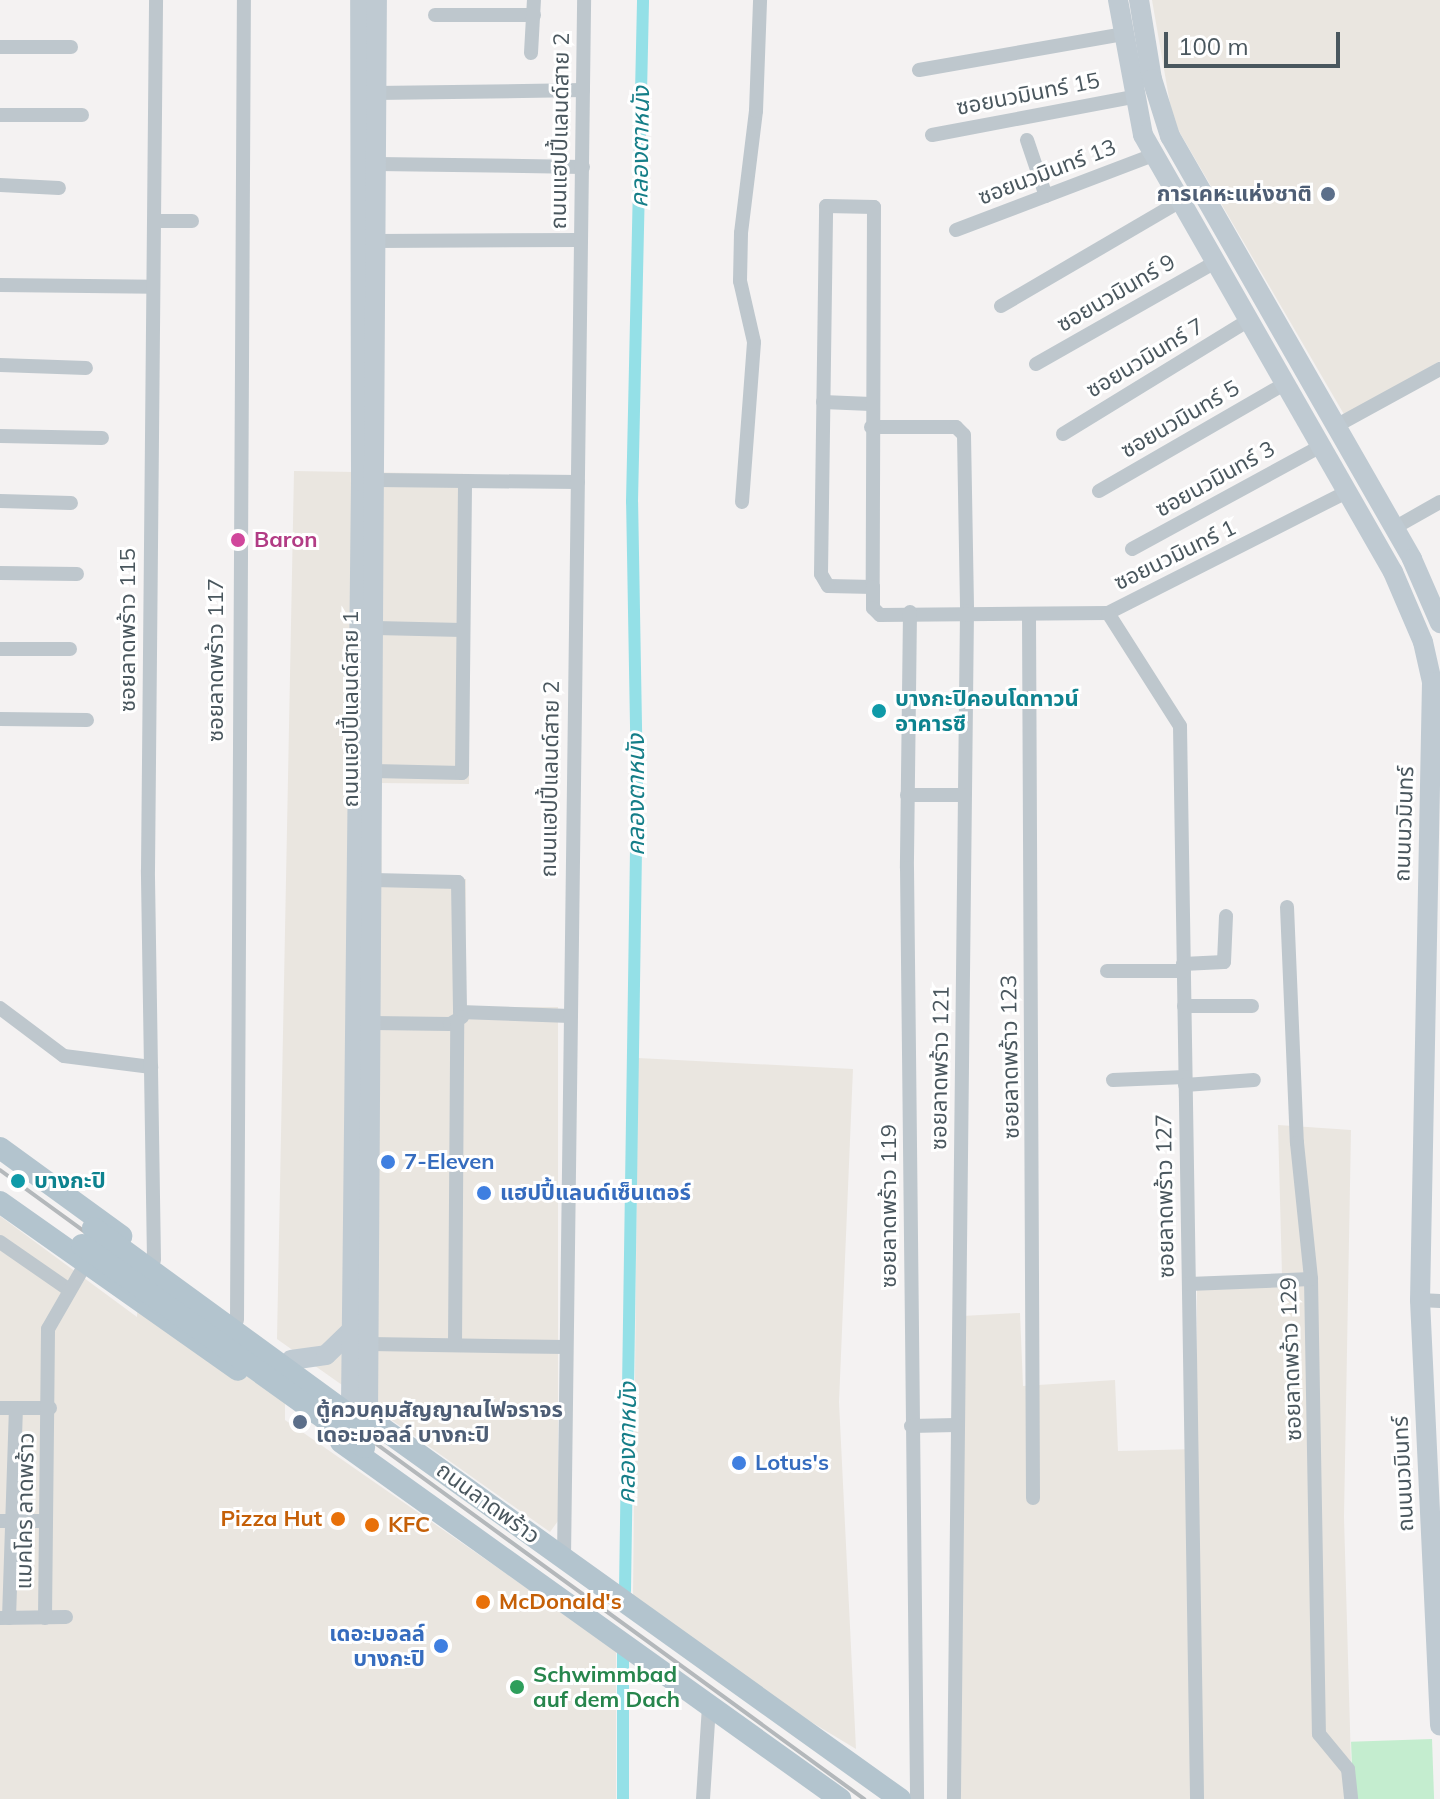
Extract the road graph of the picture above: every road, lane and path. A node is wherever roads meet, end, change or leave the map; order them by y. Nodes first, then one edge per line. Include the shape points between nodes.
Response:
1 (156, 0) edge
2 (244, 0) edge
3 (360, 0) edge
4 (377, 0) edge
5 (584, 0) edge
6 (760, 0) edge
7 (1118, 0) edge
8 (1139, 0) edge
9 (534, 8) edge
10 (435, 15) dead end
11 (1123, 34) junction
12 (0, 47) edge
13 (71, 47) dead end
14 (531, 53) dead end
15 (919, 70) dead end
16 (583, 90) junction
17 (376, 93) junction
18 (1133, 97) junction
19 (0, 115) edge
20 (82, 115) dead end
21 (932, 135) dead end
22 (1027, 140) dead end
23 (1153, 155) junction
24 (377, 164) junction
25 (583, 167) junction
26 (0, 185) edge
27 (59, 188) dead end
28 (1046, 196) junction
29 (1181, 201) junction
30 (154, 221) junction
31 (192, 221) dead end
32 (956, 230) dead end
33 (580, 240) junction
34 (377, 241) junction
35 (1217, 261) junction
36 (0, 285) edge
37 (153, 287) junction
38 (1001, 306) dead end
39 (1251, 319) junction
40 (1036, 364) dead end
41 (0, 365) edge
42 (86, 368) dead end
43 (1440, 369) edge
44 (1284, 384) junction
45 (823, 402) junction
46 (871, 404) junction
47 (871, 427) junction
48 (1334, 427) junction
49 (1063, 434) dead end
50 (0, 436) edge
51 (102, 438) dead end
52 (1319, 447) junction
53 (369, 480) junction
54 (465, 481) junction
55 (578, 482) junction
56 (1099, 491) dead end
57 (1345, 493) junction
58 (0, 501) edge
59 (742, 502) dead end
60 (1440, 502) edge
61 (71, 503) dead end
62 (1394, 528) junction
63 (1132, 549) dead end
64 (0, 573) edge
65 (77, 574) dead end
66 (873, 587) junction
67 (967, 611) junction
68 (910, 612) junction
69 (1108, 613) junction
70 (1029, 616) junction
71 (1440, 623) edge
72 (376, 628) junction
73 (462, 630) junction
74 (0, 649) edge
75 (70, 649) dead end
76 (0, 719) edge
77 (87, 720) dead end
78 (365, 771) junction
79 (907, 795) junction
80 (964, 795) junction
81 (374, 880) junction
82 (1287, 907) dead end
83 (1226, 916) dead end
84 (1184, 968) junction
85 (1107, 971) dead end
86 (1184, 1006) junction
87 (1252, 1006) dead end
88 (0, 1008) edge
89 (570, 1016) junction
90 (461, 1018) junction
91 (373, 1023) junction
92 (151, 1067) junction
93 (1113, 1080) dead end
94 (1254, 1080) dead end
95 (1185, 1081) junction
96 (0, 1148) edge
97 (0, 1161) edge
98 (0, 1185) edge
99 (0, 1202) edge
100 (0, 1242) edge
101 (87, 1245) junction
102 (154, 1260) junction
103 (1311, 1279) junction
104 (1189, 1284) junction
105 (68, 1289) junction
106 (1430, 1300) edge
107 (237, 1320) junction
108 (352, 1330) junction
109 (370, 1344) junction
110 (455, 1345) junction
111 (566, 1347) junction
112 (291, 1360) junction
113 (0, 1408) edge
114 (16, 1408) junction
115 (50, 1408) junction
116 (360, 1411) junction
117 (956, 1425) junction
118 (911, 1426) junction
119 (346, 1446) junction
120 (1033, 1498) dead end
121 (6, 1521) edge
122 (46, 1521) junction
123 (564, 1558) junction
124 (66, 1617) dead end
125 (4, 1618) edge
126 (45, 1618) junction
127 (1439, 1681) edge
128 (709, 1705) junction
129 (1440, 1726) edge
130 (703, 1799) edge
131 (840, 1799) edge
132 (854, 1799) edge
133 (879, 1799) edge
134 (900, 1799) edge
135 (917, 1799) edge
136 (954, 1799) edge
137 (1197, 1799) edge
138 (1351, 1799) edge

1 - 30 street, ซอยลาดพร้าว 115
2 - 107 street, ซอยลาดพร้าว 117
3 - 53 street, ถนนแฮปปี้แลนด์สาย 1
4 - 17 street, ถนนแฮปปี้แลนด์สาย 1
5 - 16 street, ถนนแฮปปี้แลนด์สาย 2
6 - 59 street via 756,111 741,233 740,281 754,342
7 - 11 street, ถนนนวมินทร์
8 - 48 street via 1157,103 1170,136
9 - 10 street
9 - 14 street
11 - 15 street
11 - 18 street, ถนนนวมินทร์
12 - 13 street
16 - 17 street
16 - 25 street, ถนนแฮปปี้แลนด์สาย 2
17 - 24 street, ถนนแฮปปี้แลนด์สาย 1
18 - 21 street, ซอยนวมินทร์ 15
18 - 23 street, ถนนนวมินทร์
19 - 20 street
22 - 28 street
23 - 28 street, ซอยนวมินทร์ 13
23 - 29 street, ถนนนวมินทร์
24 - 25 street
24 - 34 street, ถนนแฮปปี้แลนด์สาย 1
25 - 33 street, ถนนแฮปปี้แลนด์สาย 2
26 - 27 street
28 - 32 street, ซอยนวมินทร์ 13
29 - 35 street, ถนนนวมินทร์
29 - 38 street
30 - 31 street
30 - 37 street, ซอยลาดพร้าว 115
33 - 34 street
33 - 55 street, ถนนแฮปปี้แลนด์สาย 2
34 - 53 street, ถนนแฮปปี้แลนด์สาย 1
35 - 39 street, ถนนนวมินทร์
35 - 40 street, ซอยนวมินทร์ 9
36 - 37 street
37 - 92 street, ซอยลาดพร้าว 115
39 - 44 street, ถนนนวมินทร์
39 - 49 street, ซอยนวมินทร์ 7
41 - 42 street
43 - 48 street
44 - 52 street, ถนนนวมินทร์
44 - 56 street, ซอยนวมินทร์ 5
45 - 46 street
45 - 46 street via 826,206 874,207
45 - 66 street via 823,582
46 - 47 street
47 - 66 street
47 - 67 street, ซอยลาดพร้าว 121 via 961,429
48 - 62 street
50 - 51 street
52 - 57 street, ถนนนวมินทร์
52 - 63 street, ซอยนวมินทร์ 3
53 - 54 street
53 - 72 street, ถนนแฮปปี้แลนด์สาย 1
53 - 78 street, ถนนแฮปปี้แลนด์สาย 1
54 - 55 street
54 - 73 street
55 - 89 street, ถนนแฮปปี้แลนด์สาย 2
57 - 69 street, ซอยนวมินทร์ 1
57 - 106 street, ถนนนวมินทร์ via 1410,605 1432,682
58 - 61 street
60 - 62 street
62 - 71 street
64 - 65 street
66 - 68 street, ซอยนวมินทร์ 1 via 873,608 880,615
67 - 68 street, ซอยนวมินทร์ 1
67 - 70 street, ซอยนวมินทร์ 1
67 - 80 street, ซอยลาดพร้าว 121
68 - 79 street, ซอยลาดพร้าว 119
69 - 70 street, ซอยนวมินทร์ 1
69 - 84 street, ซอยลาดพร้าว 127 via 1180,726
70 - 120 street, ซอยลาดพร้าว 123
72 - 73 street
72 - 78 street, ถนนแฮปปี้แลนด์สาย 1
73 - 78 street via 462,773
74 - 75 street
76 - 77 street
78 - 81 street, ถนนแฮปปี้แลนด์สาย 1
78 - 108 street, ถนนแฮปปี้แลนด์สาย 1
79 - 80 street
79 - 118 street, ซอยลาดพร้าว 119
80 - 117 street, ซอยลาดพร้าว 121
81 - 90 street via 458,882
81 - 91 street, ถนนแฮปปี้แลนด์สาย 1
82 - 103 street, ซอยลาดพร้าว 129 via 1297,1143
83 - 84 street via 1224,962
84 - 85 street
84 - 86 street, ซอยลาดพร้าว 127
86 - 87 street
86 - 95 street, ซอยลาดพร้าว 127
88 - 92 street via 64,1056
89 - 90 street
89 - 111 street, ถนนแฮปปี้แลนด์สาย 2
90 - 91 street
90 - 110 street
91 - 109 street, ถนนแฮปปี้แลนด์สาย 1
92 - 102 street, ซอยลาดพร้าว 115
93 - 95 street
94 - 95 street
95 - 104 street, ซอยลาดพร้าว 127
96 - 102 main road, ถนนลาดพร้าว
97 - 101 main road
98 - 101 main road
99 - 101 main road, ถนนลาดพร้าว
100 - 105 street
101 - 105 street, แมคโคร ลาดพร้าว
101 - 119 main road, ถนนลาดพร้าว
101 - 132 main road, bridge
101 - 133 main road, bridge
102 - 107 main road, ถนนลาดพร้าว
103 - 104 street
103 - 138 street, ซอยลาดพร้าว 129 via 1319,1734 1348,1769
104 - 137 street, ซอยลาดพร้าว 127
105 - 115 street, แมคโคร ลาดพร้าว via 48,1329
106 - 127 street, ถนนนวมินทร์
107 - 112 main road, ถนนลาดพร้าว
108 - 112 street via 326,1355
108 - 116 street, ถนนแฮปปี้แลนด์สาย 1
109 - 110 street
109 - 116 street, ถนนแฮปปี้แลนด์สาย 1
110 - 111 street
111 - 123 street, ถนนแฮปปี้แลนด์สาย 2
112 - 116 main road, ถนนลาดพร้าว
113 - 114 street, แมคโคร ลาดพร้าว
114 - 115 street, แมคโคร ลาดพร้าว
114 - 121 street
115 - 122 street, แมคโคร ลาดพร้าว
116 - 119 main road
116 - 123 main road, ถนนลาดพร้าว
117 - 118 street
117 - 136 street, ซอยลาดพร้าว 121
118 - 135 street, ซอยลาดพร้าว 119
119 - 128 main road, ถนนลาดพร้าว
121 - 122 street
121 - 125 street
122 - 126 street, แมคโคร ลาดพร้าว
123 - 134 main road, ถนนลาดพร้าว
124 - 126 street
125 - 126 street, แมคโคร ลาดพร้าว
127 - 129 street, ถนนนวมินทร์
128 - 130 street
128 - 131 main road, ถนนลาดพร้าว

